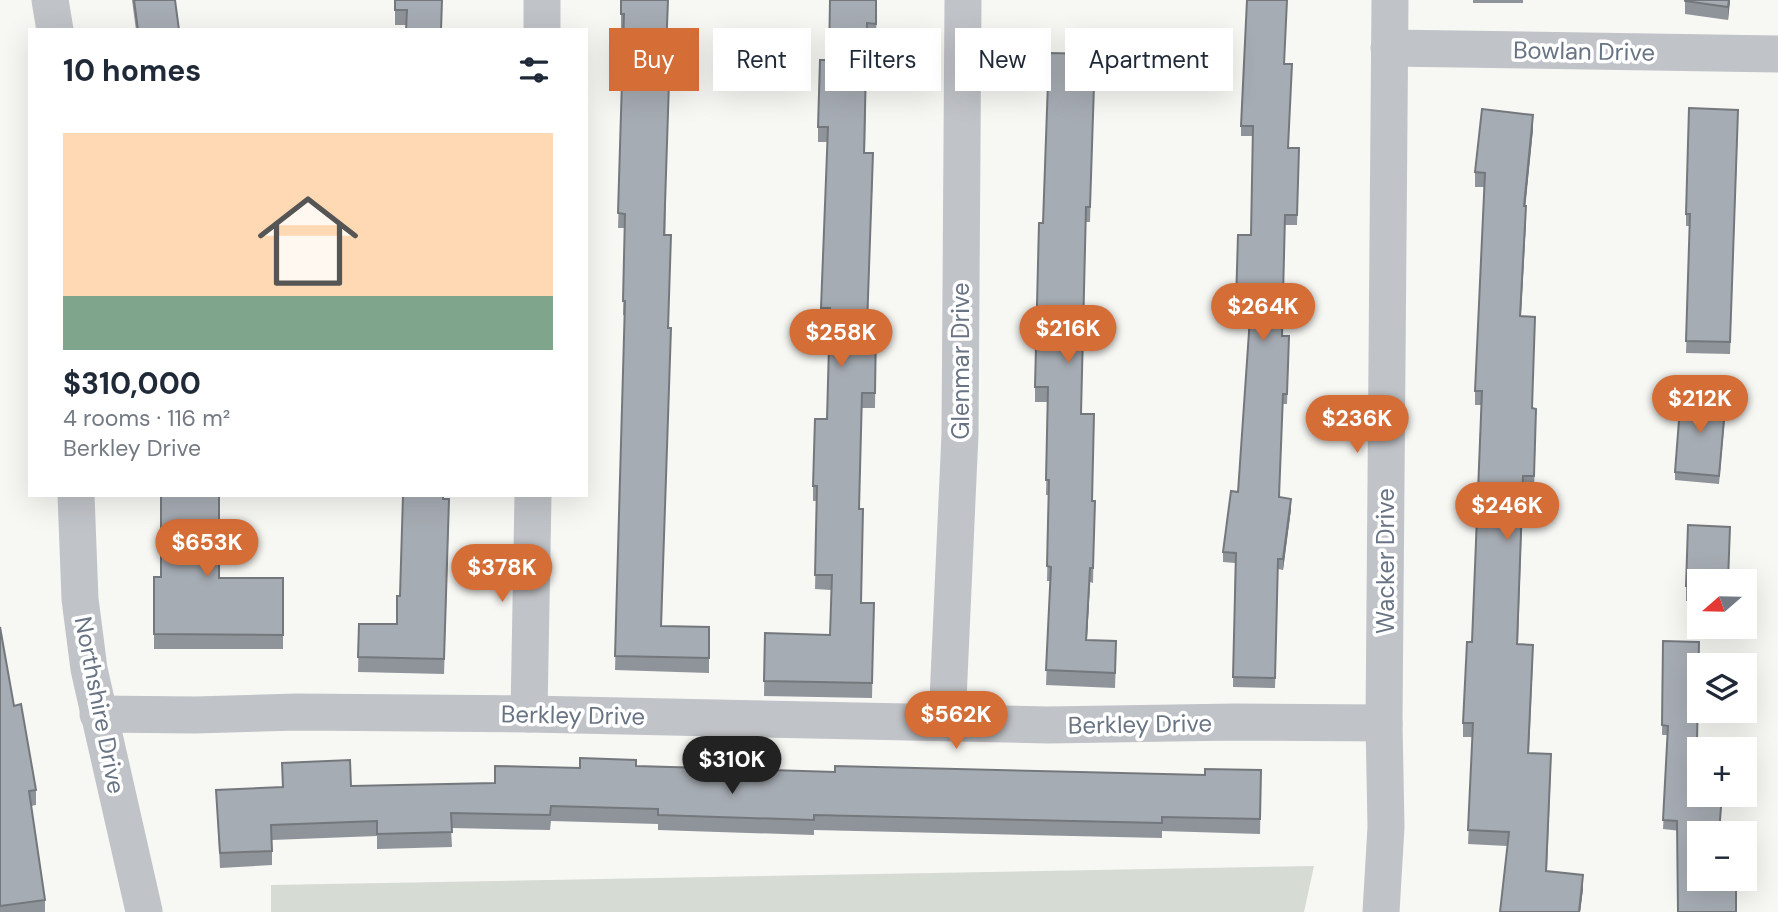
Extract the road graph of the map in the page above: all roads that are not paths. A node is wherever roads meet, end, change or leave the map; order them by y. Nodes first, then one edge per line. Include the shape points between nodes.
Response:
1 (50, 0) edge
2 (542, 0) edge
3 (962, 0) edge
4 (1390, 0) edge
5 (55, 28) edge
6 (542, 28) edge
7 (1389, 48) junction
8 (1778, 54) edge
9 (76, 497) edge
10 (533, 497) edge
11 (98, 714) junction
12 (529, 714) junction
13 (947, 722) junction
14 (1384, 723) junction
15 (144, 911) edge
16 (1381, 912) edge

1 - 5 street
2 - 6 street
3 - 13 street, Glenmar Drive via 960,434
4 - 7 street, Wacker Drive
7 - 8 street, Bowlan Drive
7 - 14 street, Wacker Drive
9 - 11 street, Northshire Drive via 80,599
10 - 12 street
11 - 12 street, Berkley Drive
11 - 15 street, Northshire Drive
12 - 13 street, Berkley Drive
13 - 14 street, Berkley Drive via 1048,726
14 - 16 street, Wacker Drive via 1386,827

